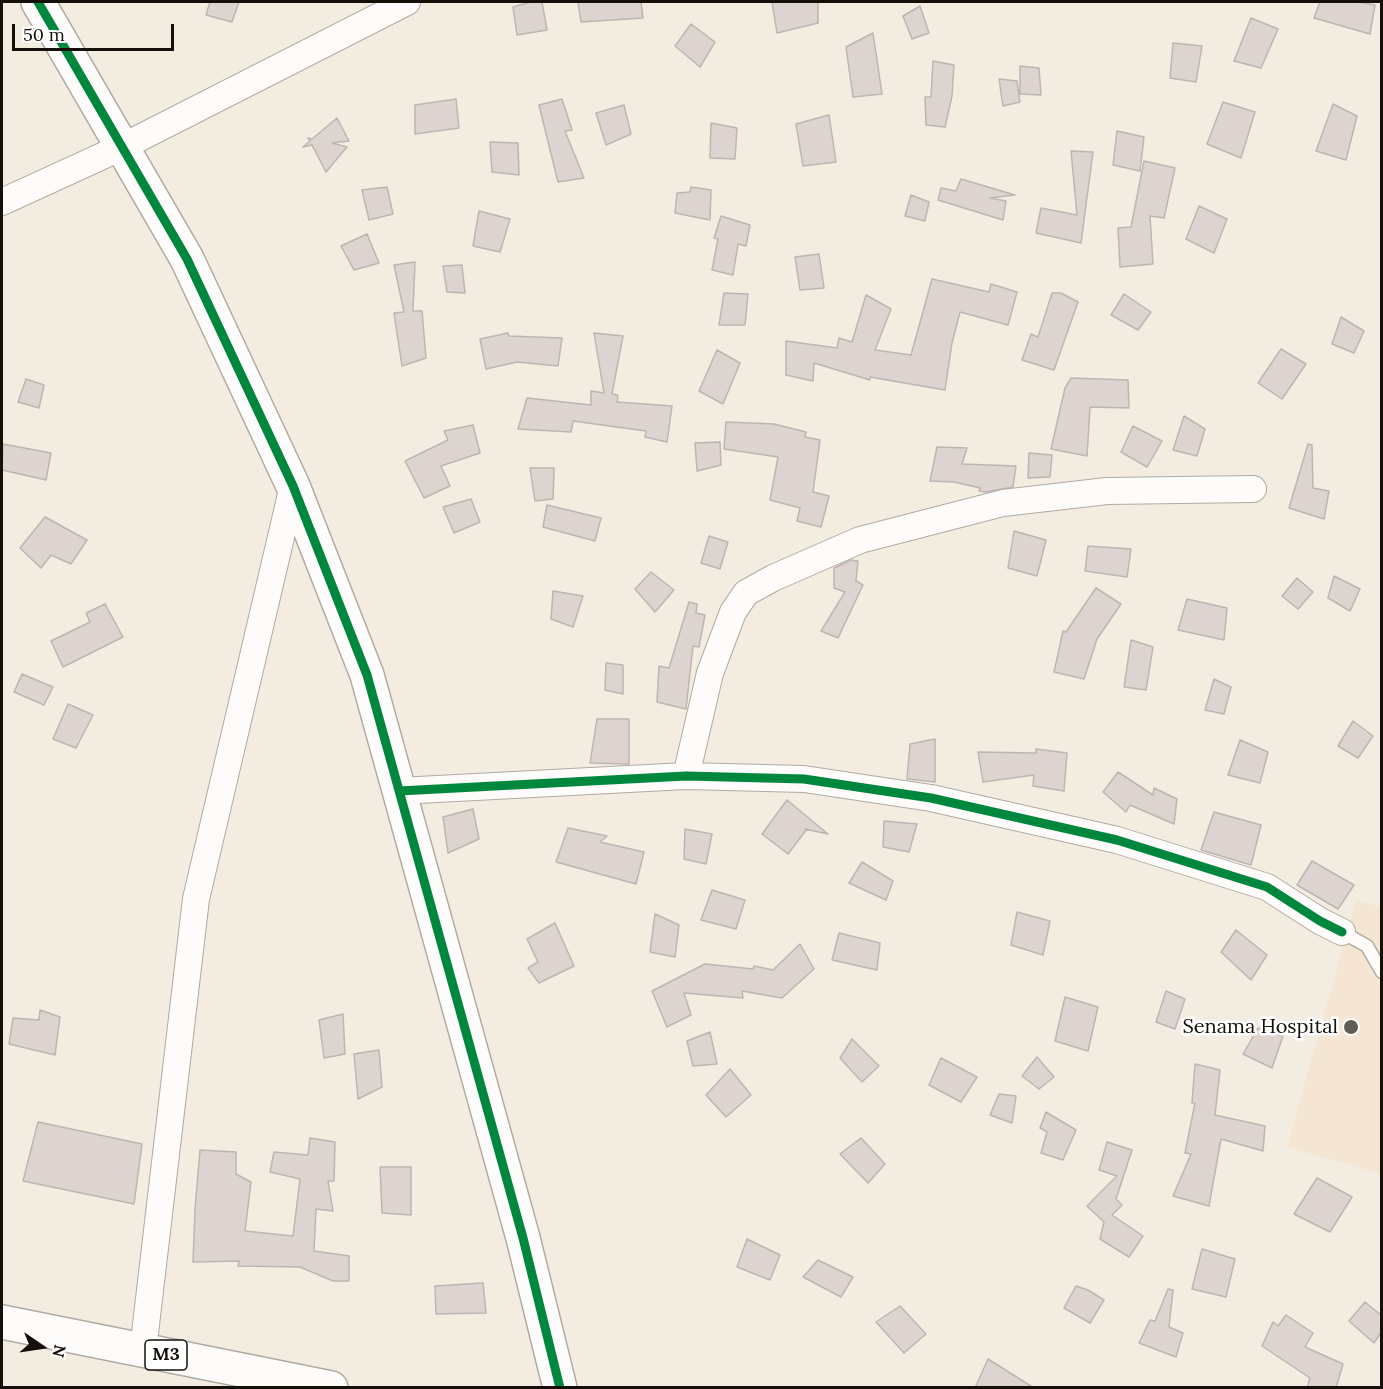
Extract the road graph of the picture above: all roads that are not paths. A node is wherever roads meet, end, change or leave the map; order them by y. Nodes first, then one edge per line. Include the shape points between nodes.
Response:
1 (38, 2) edge
2 (407, 2) edge
3 (122, 147) junction
4 (2, 202) edge
5 (292, 486) junction
6 (1253, 489) dead end
7 (686, 776) junction
8 (399, 791) junction
9 (1342, 932) joint
10 (1382, 972) edge
11 (2, 1322) edge
12 (143, 1350) junction
13 (268, 1381) edge
14 (331, 1388) edge
15 (560, 1388) edge

1 - 3 street
2 - 3 street
3 - 4 street
3 - 5 street via 187,259
5 - 8 street via 367,675
5 - 12 street via 196,899
6 - 7 street via 1107,491 1003,503 860,540 773,578 746,593 733,612 710,673
7 - 8 street
7 - 9 street via 804,779 931,798 1117,840 1267,887
8 - 15 street via 523,1238
9 - 10 lane via 1367,946
11 - 12 street, M3
12 - 13 street, M3
13 - 14 street, M3

